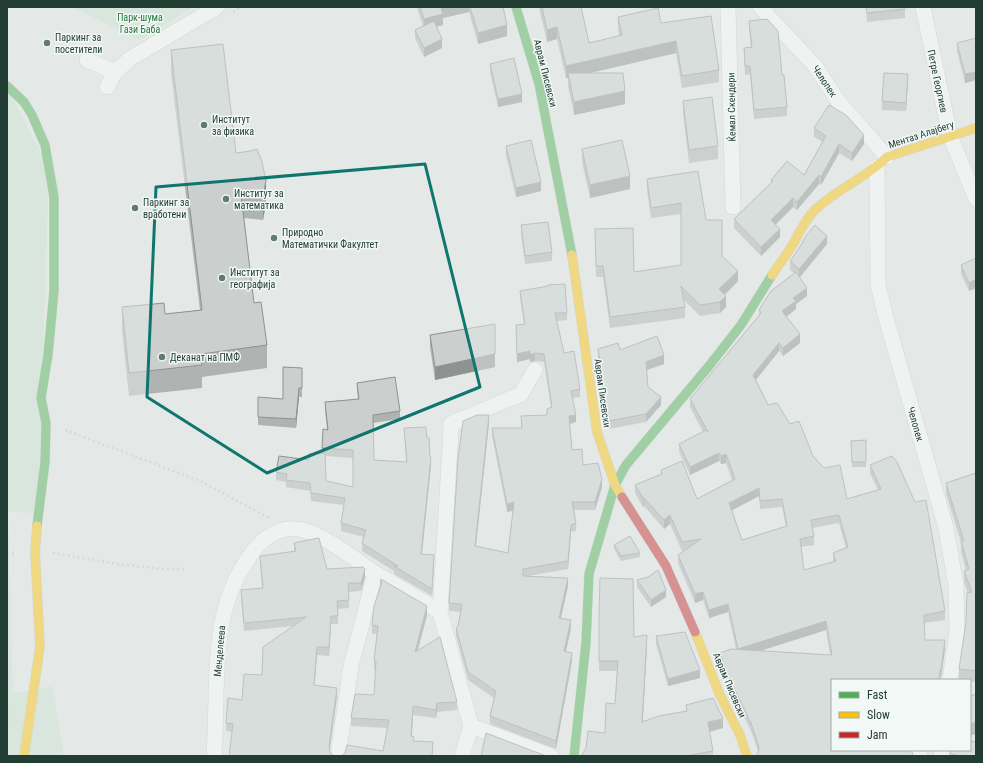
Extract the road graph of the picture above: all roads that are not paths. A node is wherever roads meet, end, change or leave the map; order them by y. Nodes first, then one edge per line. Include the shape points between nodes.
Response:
1 (217, 7) edge
2 (516, 7) edge
3 (728, 7) edge
4 (760, 7) edge
5 (923, 7) edge
6 (148, 48) junction
7 (87, 60) dead end
8 (148, 64) dead end
9 (115, 72) junction
10 (7, 86) edge
11 (107, 87) dead end
12 (976, 128) edge
13 (950, 136) junction
14 (882, 162) junction
15 (976, 199) edge
16 (733, 207) dead end
17 (535, 370) dead end
18 (615, 485) junction
19 (375, 573) junction
20 (440, 612) junction
21 (950, 679) edge
22 (471, 726) junction
23 (24, 756) edge
24 (214, 756) edge
25 (338, 756) edge
26 (462, 756) edge
27 (551, 756) edge
28 (574, 756) edge
29 (747, 756) edge

1 - 6 street
2 - 18 street, Аврам Писевски via 539,84 569,236 596,432
3 - 16 street, Ќемал Скендери
4 - 14 street, Челопек via 816,67
5 - 13 street, Петре Георгиев
6 - 8 street
6 - 9 street
7 - 9 street
9 - 11 street
10 - 23 street via 24,102 45,145 54,197 56,249 48,355 41,398 46,423 45,462 35,552 40,646
12 - 13 street, Ментаз Алајбегу
13 - 14 street, Ментаз Алајбегу
13 - 15 street, Петре Георгиев
14 - 18 street, Ментаз Алајбегу via 813,212 741,325 626,465
14 - 21 street, Челопек via 878,285 946,528 956,586 958,632
17 - 20 street via 521,394 451,424
18 - 28 street, Ментаз Алајбегу via 589,574 586,643
18 - 29 street, Аврам Писевски via 666,566
19 - 20 street, Менделеева
19 - 24 street, Менделеева via 302,529 274,533 257,547 239,573 222,618 218,645
19 - 25 street via 351,666
20 - 22 street
22 - 26 street
22 - 27 street

